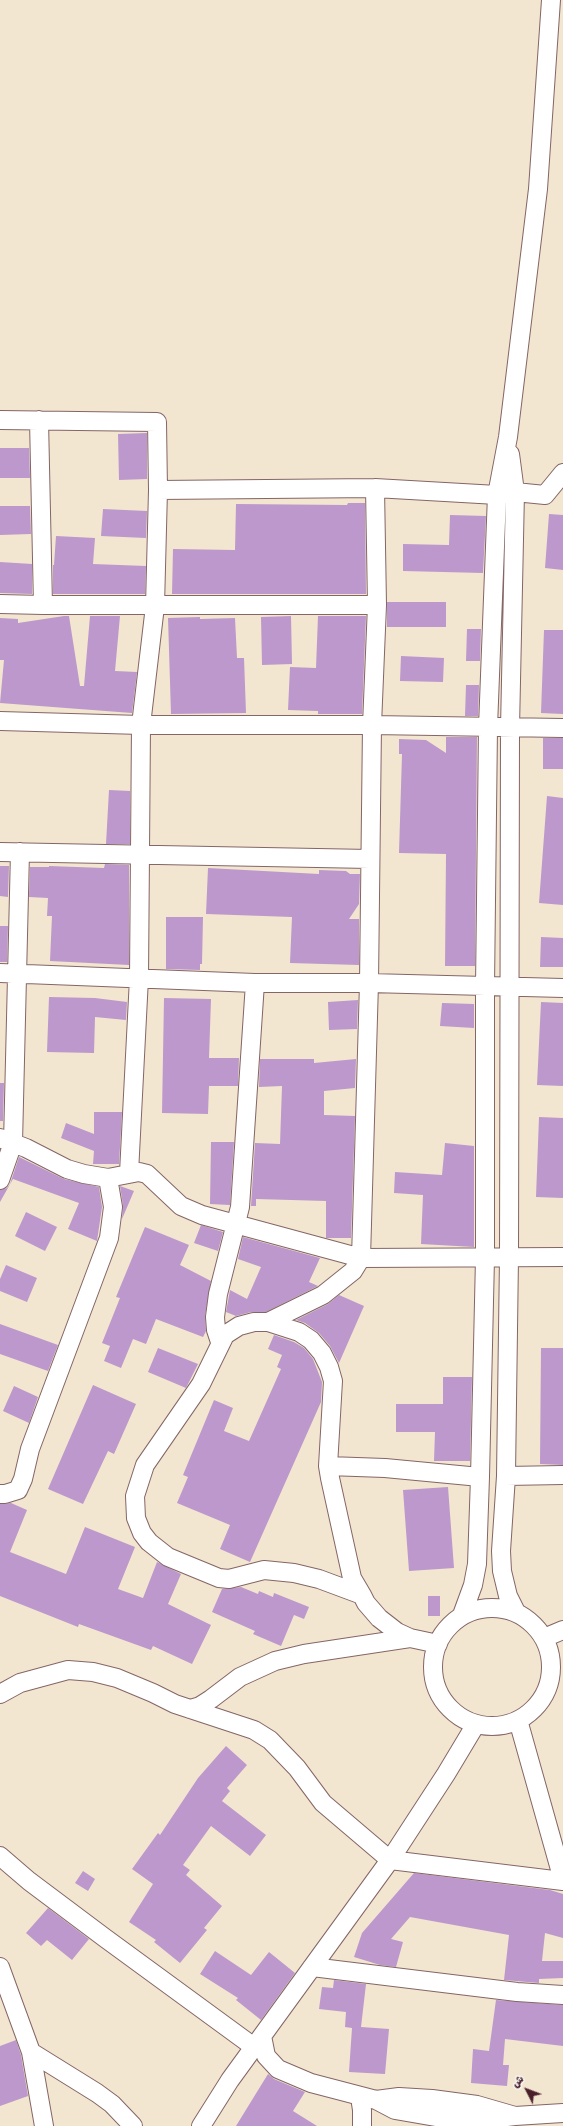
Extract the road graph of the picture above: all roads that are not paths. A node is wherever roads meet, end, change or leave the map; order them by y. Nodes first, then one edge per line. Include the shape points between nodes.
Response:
1 (551, 0) edge
2 (0, 420) edge
3 (40, 420) junction
4 (508, 437) junction
5 (563, 473) edge
6 (375, 488) junction
7 (158, 490) junction
8 (514, 492) junction
9 (497, 494) junction
10 (0, 604) edge
11 (43, 605) junction
12 (377, 605) junction
13 (156, 606) junction
14 (0, 721) edge
15 (141, 725) junction
16 (372, 725) junction
17 (488, 727) junction
18 (510, 728) junction
19 (563, 728) edge
20 (0, 852) edge
21 (20, 852) junction
22 (140, 853) junction
23 (370, 859) junction
24 (9, 973) edge
25 (139, 978) junction
26 (254, 983) junction
27 (369, 983) junction
28 (508, 986) junction
29 (485, 987) junction
30 (563, 988) edge
31 (6, 1141) edge
32 (129, 1173) junction
33 (108, 1178) junction
34 (0, 1180) edge
35 (237, 1224) junction
36 (509, 1257) junction
37 (563, 1257) edge
38 (361, 1258) junction
39 (485, 1258) junction
40 (268, 1322) junction
41 (220, 1342) junction
42 (328, 1466) junction
43 (563, 1475) edge
44 (506, 1476) junction
45 (480, 1477) junction
46 (0, 1494) edge
47 (362, 1595) junction
48 (516, 1612) junction
49 (462, 1615) junction
50 (563, 1630) edge
51 (410, 1638) junction
52 (544, 1638) junction
53 (438, 1644) junction
54 (0, 1694) edge
55 (190, 1709) junction
56 (518, 1720) junction
57 (476, 1724) junction
58 (0, 1856) edge
59 (390, 1860) junction
60 (563, 1880) edge
61 (0, 1967) edge
62 (312, 1967) junction
63 (4, 1990) edge
64 (563, 1995) edge
65 (258, 2042) junction
66 (31, 2052) junction
67 (368, 2099) junction
68 (563, 2113) edge
69 (44, 2126) edge
70 (133, 2126) edge
71 (201, 2126) edge
72 (362, 2126) edge

1 - 4 street via 538,189
2 - 3 street
3 - 7 street via 157,422
3 - 11 street
4 - 8 street
4 - 9 street
5 - 8 street via 545,496
6 - 7 street
6 - 9 street
6 - 12 street
7 - 13 street
8 - 9 street
8 - 18 street
9 - 17 street
10 - 11 street
11 - 13 street
12 - 13 street
12 - 16 street
13 - 15 street
14 - 15 street
15 - 16 street
15 - 22 street
16 - 17 street
16 - 23 street
17 - 18 street
17 - 29 street
18 - 19 street
18 - 28 street
20 - 21 street
21 - 22 street
21 - 24 street
22 - 23 street
22 - 25 street
23 - 27 street
24 - 25 street
24 - 31 street
25 - 26 street
25 - 32 street
26 - 27 street
26 - 35 street
27 - 29 street
27 - 38 street
28 - 29 street
28 - 30 street
28 - 36 street
29 - 39 street
31 - 33 street via 67,1169
31 - 34 street
32 - 33 street
32 - 35 street via 148,1174 181,1206 202,1215
33 - 46 street via 113,1206 108,1238 30,1449 24,1479 18,1490
35 - 38 street
35 - 41 street via 218,1294 216,1330
36 - 37 street
36 - 39 street
36 - 44 street
38 - 39 street
38 - 40 street via 353,1271 323,1294
39 - 45 street
40 - 41 street via 239,1326 225,1335
40 - 42 street via 299,1332 311,1340 329,1366 333,1381
41 - 47 street via 201,1384 145,1465 135,1496 136,1518 142,1533 154,1547 168,1557 219,1578 229,1579 264,1570 294,1573 320,1579
42 - 45 street via 385,1468
42 - 47 street via 332,1496 352,1578
43 - 44 street
44 - 48 street via 502,1571 508,1596
45 - 49 street via 477,1564
47 - 51 street via 379,1618 397,1632
48 - 49 street via 492,1608
48 - 52 street via 532,1622
49 - 53 street via 448,1628
50 - 52 street
51 - 53 street
51 - 55 street via 304,1654 275,1661 240,1677 211,1699
52 - 56 street via 551,1656 551,1676 545,1694 534,1709
53 - 57 street via 433,1663 435,1683 444,1701 458,1715
54 - 55 street via 20,1683 68,1670 93,1672 117,1678
55 - 59 street via 254,1730 270,1740 297,1768 323,1803
56 - 57 street via 497,1726
56 - 60 street
57 - 59 street
58 - 65 street via 98,1934
59 - 60 street
59 - 62 street
61 - 63 street
62 - 64 street via 517,1992
62 - 65 street
63 - 66 street
65 - 67 street via 266,2056 278,2068 311,2083
65 - 71 street
66 - 69 street
66 - 70 street via 97,2093 112,2104
67 - 68 street via 432,2099 477,2105 515,2116
67 - 72 street via 362,2110

